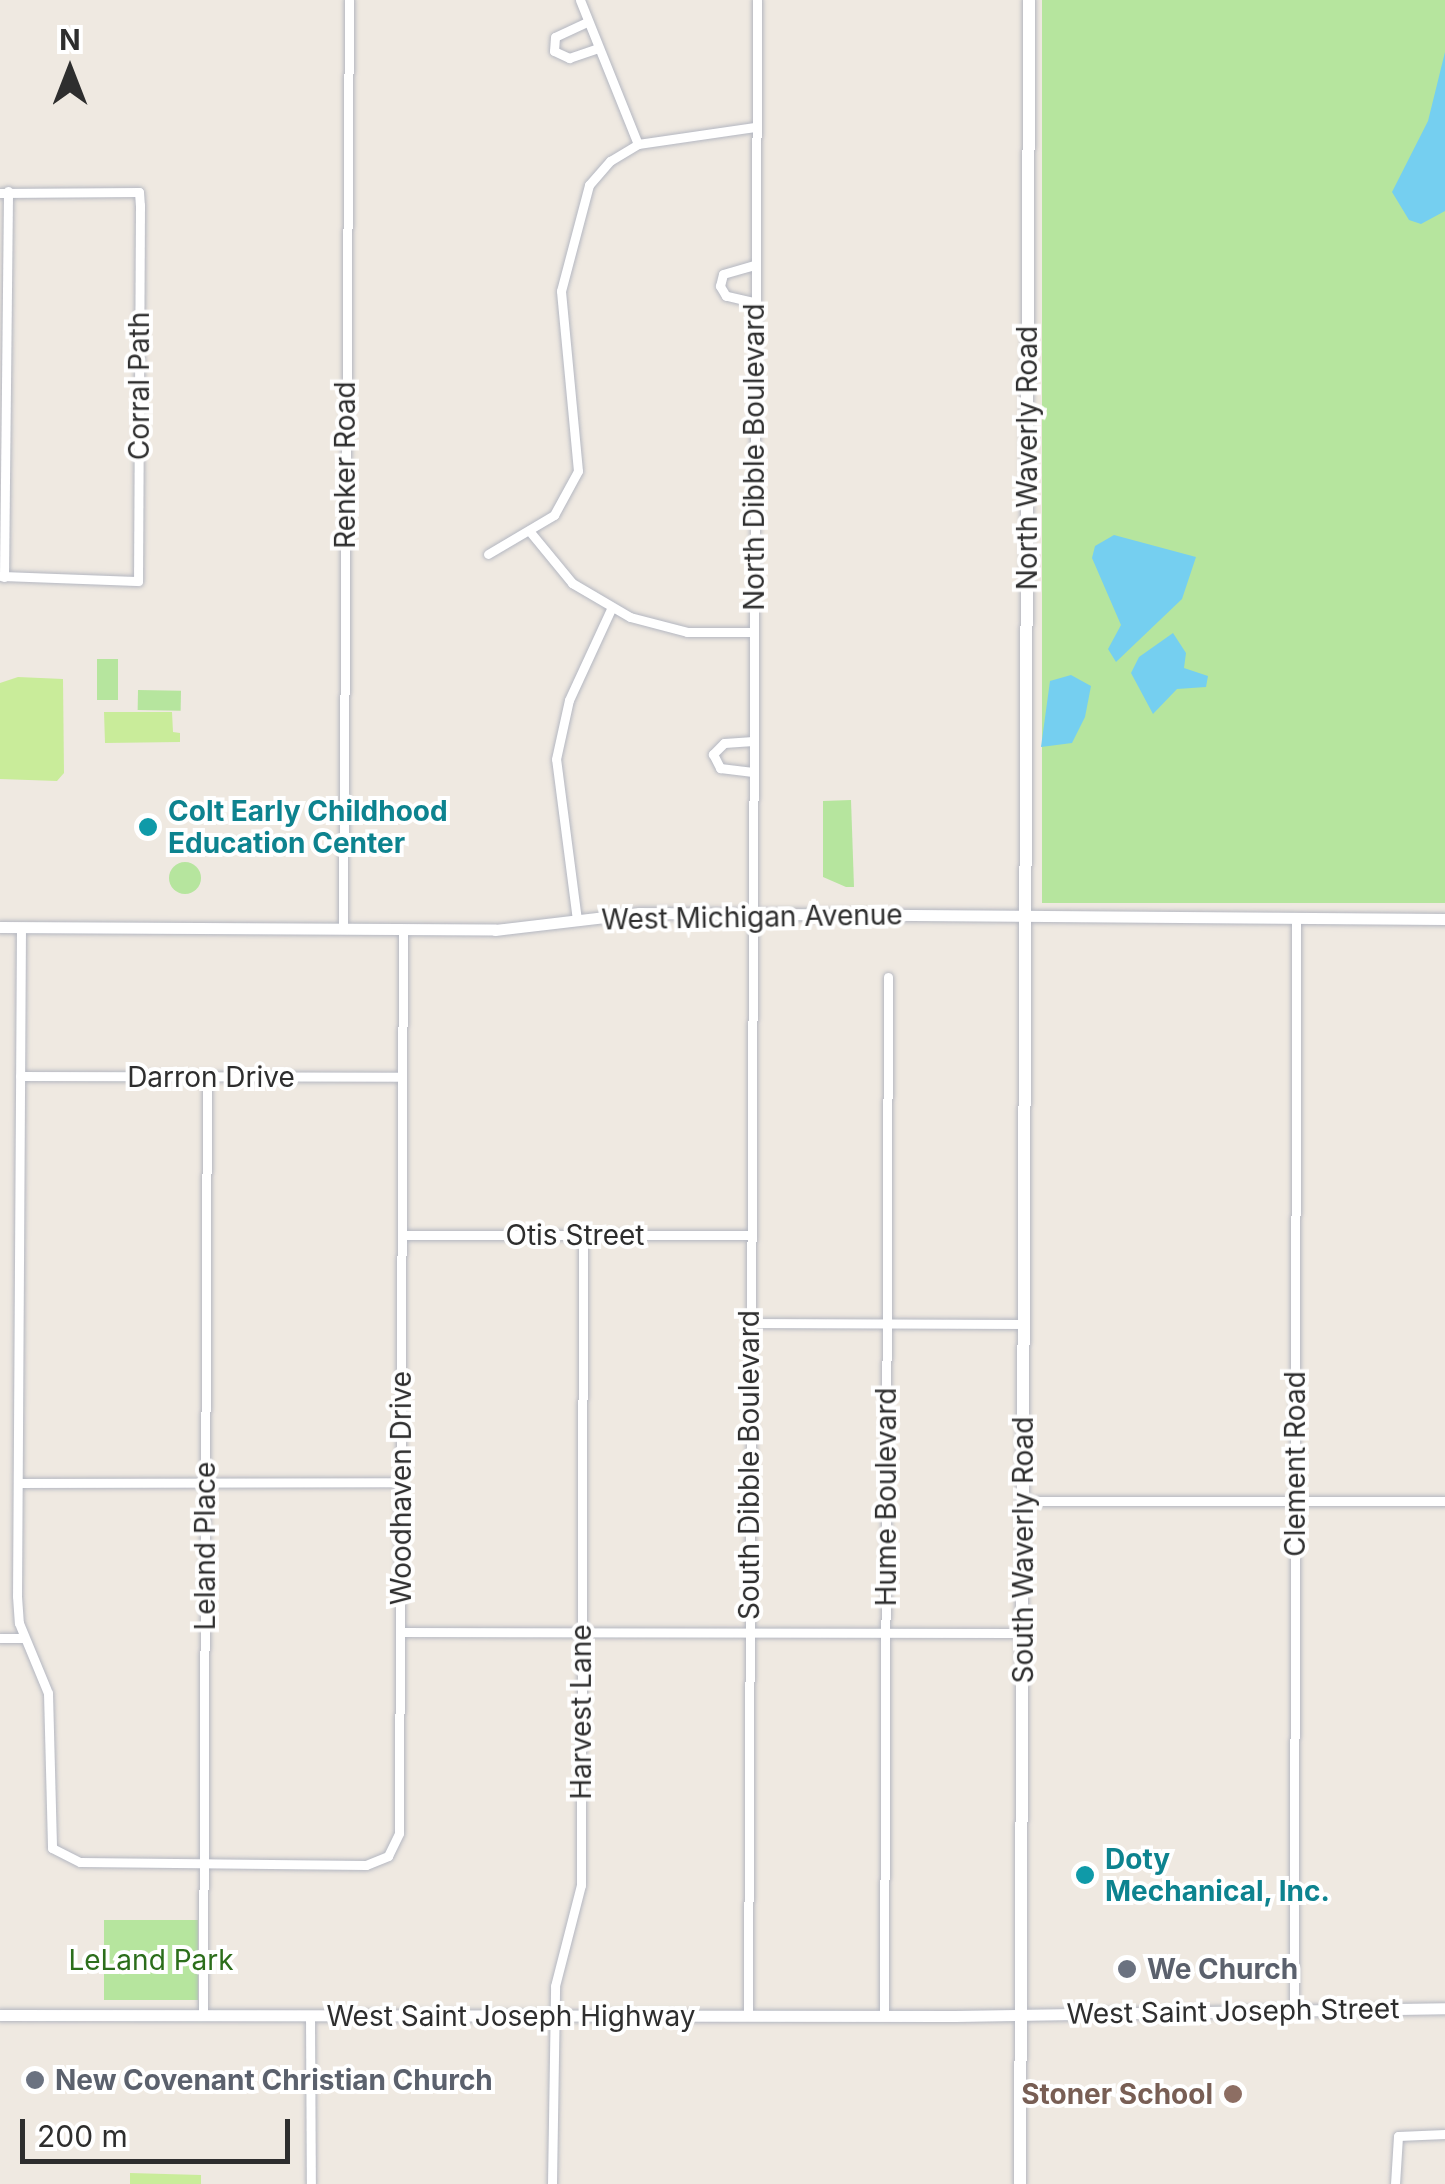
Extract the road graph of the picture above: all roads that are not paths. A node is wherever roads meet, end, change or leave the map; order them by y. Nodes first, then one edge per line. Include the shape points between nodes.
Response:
1 (348, 0) edge
2 (580, 0) edge
3 (757, 0) edge
4 (1029, 0) edge
5 (588, 22) junction
6 (598, 48) junction
7 (755, 128) junction
8 (638, 144) junction
9 (4, 192) edge
10 (754, 266) junction
11 (754, 302) junction
12 (531, 533) junction
13 (488, 554) dead end
14 (2, 576) edge
15 (611, 609) junction
16 (754, 632) junction
17 (753, 741) junction
18 (753, 772) junction
19 (750, 914) junction
20 (1024, 917) junction
21 (1296, 919) junction
22 (1445, 919) edge
23 (577, 920) junction
24 (21, 926) junction
25 (0, 927) edge
26 (343, 929) junction
27 (402, 930) junction
28 (888, 977) dead end
29 (20, 1076) junction
30 (207, 1077) junction
31 (402, 1077) junction
32 (749, 1234) junction
33 (402, 1236) junction
34 (583, 1236) junction
35 (750, 1323) junction
36 (886, 1323) junction
37 (1022, 1324) junction
38 (205, 1482) junction
39 (400, 1482) junction
40 (18, 1483) junction
41 (1024, 1500) junction
42 (1295, 1500) junction
43 (1445, 1501) edge
44 (400, 1632) junction
45 (748, 1632) junction
46 (582, 1633) junction
47 (886, 1634) junction
48 (1022, 1634) junction
49 (0, 1638) edge
50 (24, 1638) junction
51 (203, 1863) junction
52 (1294, 2008) junction
53 (1445, 2008) edge
54 (203, 2014) junction
55 (1022, 2014) junction
56 (0, 2015) edge
57 (310, 2015) junction
58 (553, 2016) junction
59 (748, 2016) junction
60 (884, 2016) junction
61 (1445, 2134) edge
62 (311, 2184) edge
63 (552, 2184) edge
64 (1020, 2184) edge
65 (1395, 2184) edge

1 - 26 street, Renker Road
2 - 5 street
3 - 7 street, North Dibble Boulevard
4 - 20 main road, North Waverly Road
5 - 6 street
5 - 6 street via 556,37 554,51 568,58
6 - 8 street
7 - 8 street
7 - 10 street, North Dibble Boulevard
8 - 12 street via 598,172 574,226 561,316 578,471 566,499
9 - 14 street
9 - 14 street, Corral Path via 140,192 138,581
10 - 11 street, North Dibble Boulevard
10 - 11 street via 722,274 720,286 726,296
11 - 16 street, North Dibble Boulevard
12 - 13 street
12 - 15 street via 572,582
15 - 16 street via 662,628
15 - 23 street via 569,700 556,759
16 - 17 street, North Dibble Boulevard
17 - 18 street, North Dibble Boulevard
17 - 18 street via 724,743 713,754 720,768
18 - 19 street, North Dibble Boulevard
19 - 20 street, West Michigan Avenue
19 - 23 street, West Michigan Avenue
19 - 32 street, South Dibble Boulevard
20 - 21 street, West Michigan Avenue
20 - 37 main road, South Waverly Road
21 - 22 street, West Michigan Avenue
21 - 42 street, Clement Road
23 - 27 street, West Michigan Avenue via 515,930
24 - 25 street, West Michigan Avenue
24 - 26 street, West Michigan Avenue
24 - 29 street
26 - 27 street, West Michigan Avenue
27 - 31 street, Woodhaven Drive
28 - 36 street, Hume Boulevard
29 - 30 street, Darron Drive
29 - 40 street
30 - 31 street, Darron Drive
30 - 38 street, Leland Place
31 - 33 street, Woodhaven Drive
32 - 34 street, Otis Street
32 - 35 street, South Dibble Boulevard
33 - 34 street, Otis Street
33 - 39 street, Woodhaven Drive
34 - 46 street, Harvest Lane
35 - 36 street
35 - 45 street, South Dibble Boulevard
36 - 37 street
36 - 47 street, Hume Boulevard
37 - 41 main road, South Waverly Road
38 - 39 street
38 - 40 street
38 - 51 street, Leland Place
39 - 44 street, Woodhaven Drive
40 - 50 street via 17,1596
41 - 42 street
41 - 48 main road, South Waverly Road
42 - 43 street
42 - 52 street, Clement Road
44 - 46 street
44 - 51 street, Woodhaven Drive via 399,1833 388,1856 366,1865
45 - 46 street
45 - 47 street
45 - 59 street, South Dibble Boulevard
46 - 58 street, Harvest Lane via 581,1885 556,1973
47 - 48 street
47 - 60 street, Hume Boulevard
48 - 55 main road, South Waverly Road
49 - 50 street
50 - 51 street, Woodhaven Drive via 48,1693 52,1848 80,1862
51 - 54 street, Leland Place
52 - 53 street, West Saint Joseph Street
52 - 55 street, West Saint Joseph Street
54 - 56 street, West Saint Joseph Highway
54 - 57 street, West Saint Joseph Highway
55 - 60 street, West Saint Joseph Highway
55 - 64 main road, South Waverly Road
57 - 58 street, West Saint Joseph Highway
57 - 62 street
58 - 59 street, West Saint Joseph Highway
58 - 63 street, Harvest Lane
59 - 60 street, West Saint Joseph Highway
61 - 65 street via 1398,2136

